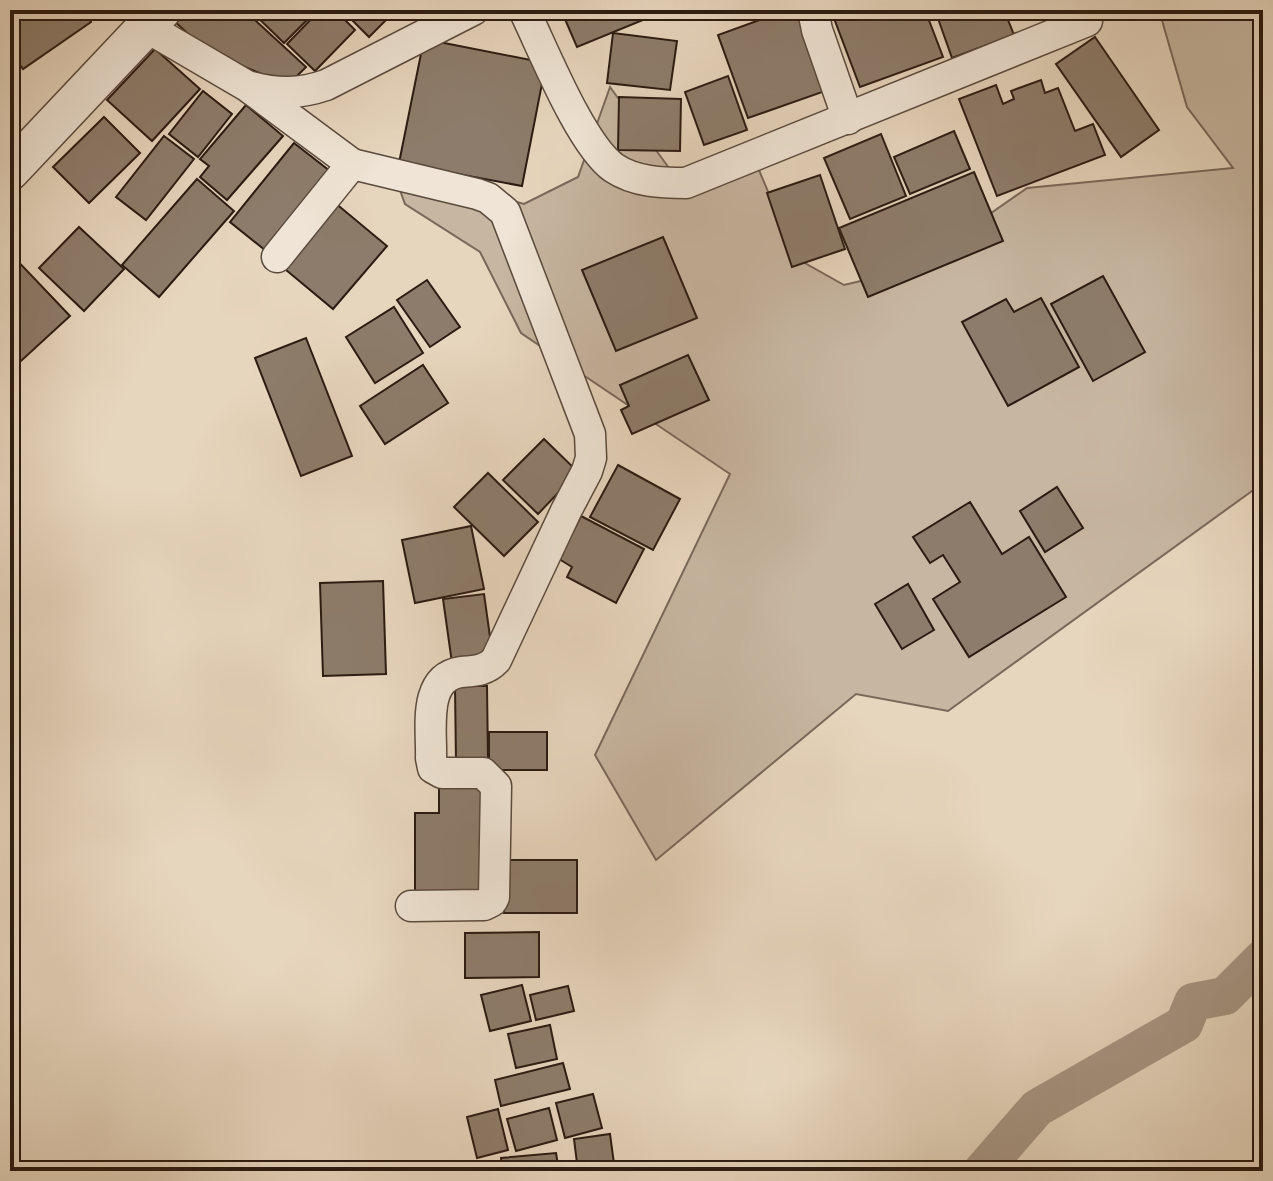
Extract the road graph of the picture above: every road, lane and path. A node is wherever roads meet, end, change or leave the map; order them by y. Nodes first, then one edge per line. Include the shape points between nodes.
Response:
1 (473, 10) edge
2 (524, 10) edge
3 (813, 10) edge
4 (155, 19) edge
5 (1087, 21) dead end
6 (247, 86) junction
7 (848, 119) junction
8 (352, 164) junction
9 (10, 171) edge
10 (277, 257) dead end
11 (411, 906) dead end

1 - 6 street via 306,92
2 - 7 street via 586,136 614,168 637,178 686,183
3 - 7 street
4 - 6 street
4 - 9 street
5 - 7 street
6 - 8 street
8 - 10 street
8 - 11 street via 477,194 505,212 592,446 587,471 496,660 483,669 441,680 433,696 433,768 442,773 483,773 496,786 494,897 484,905

